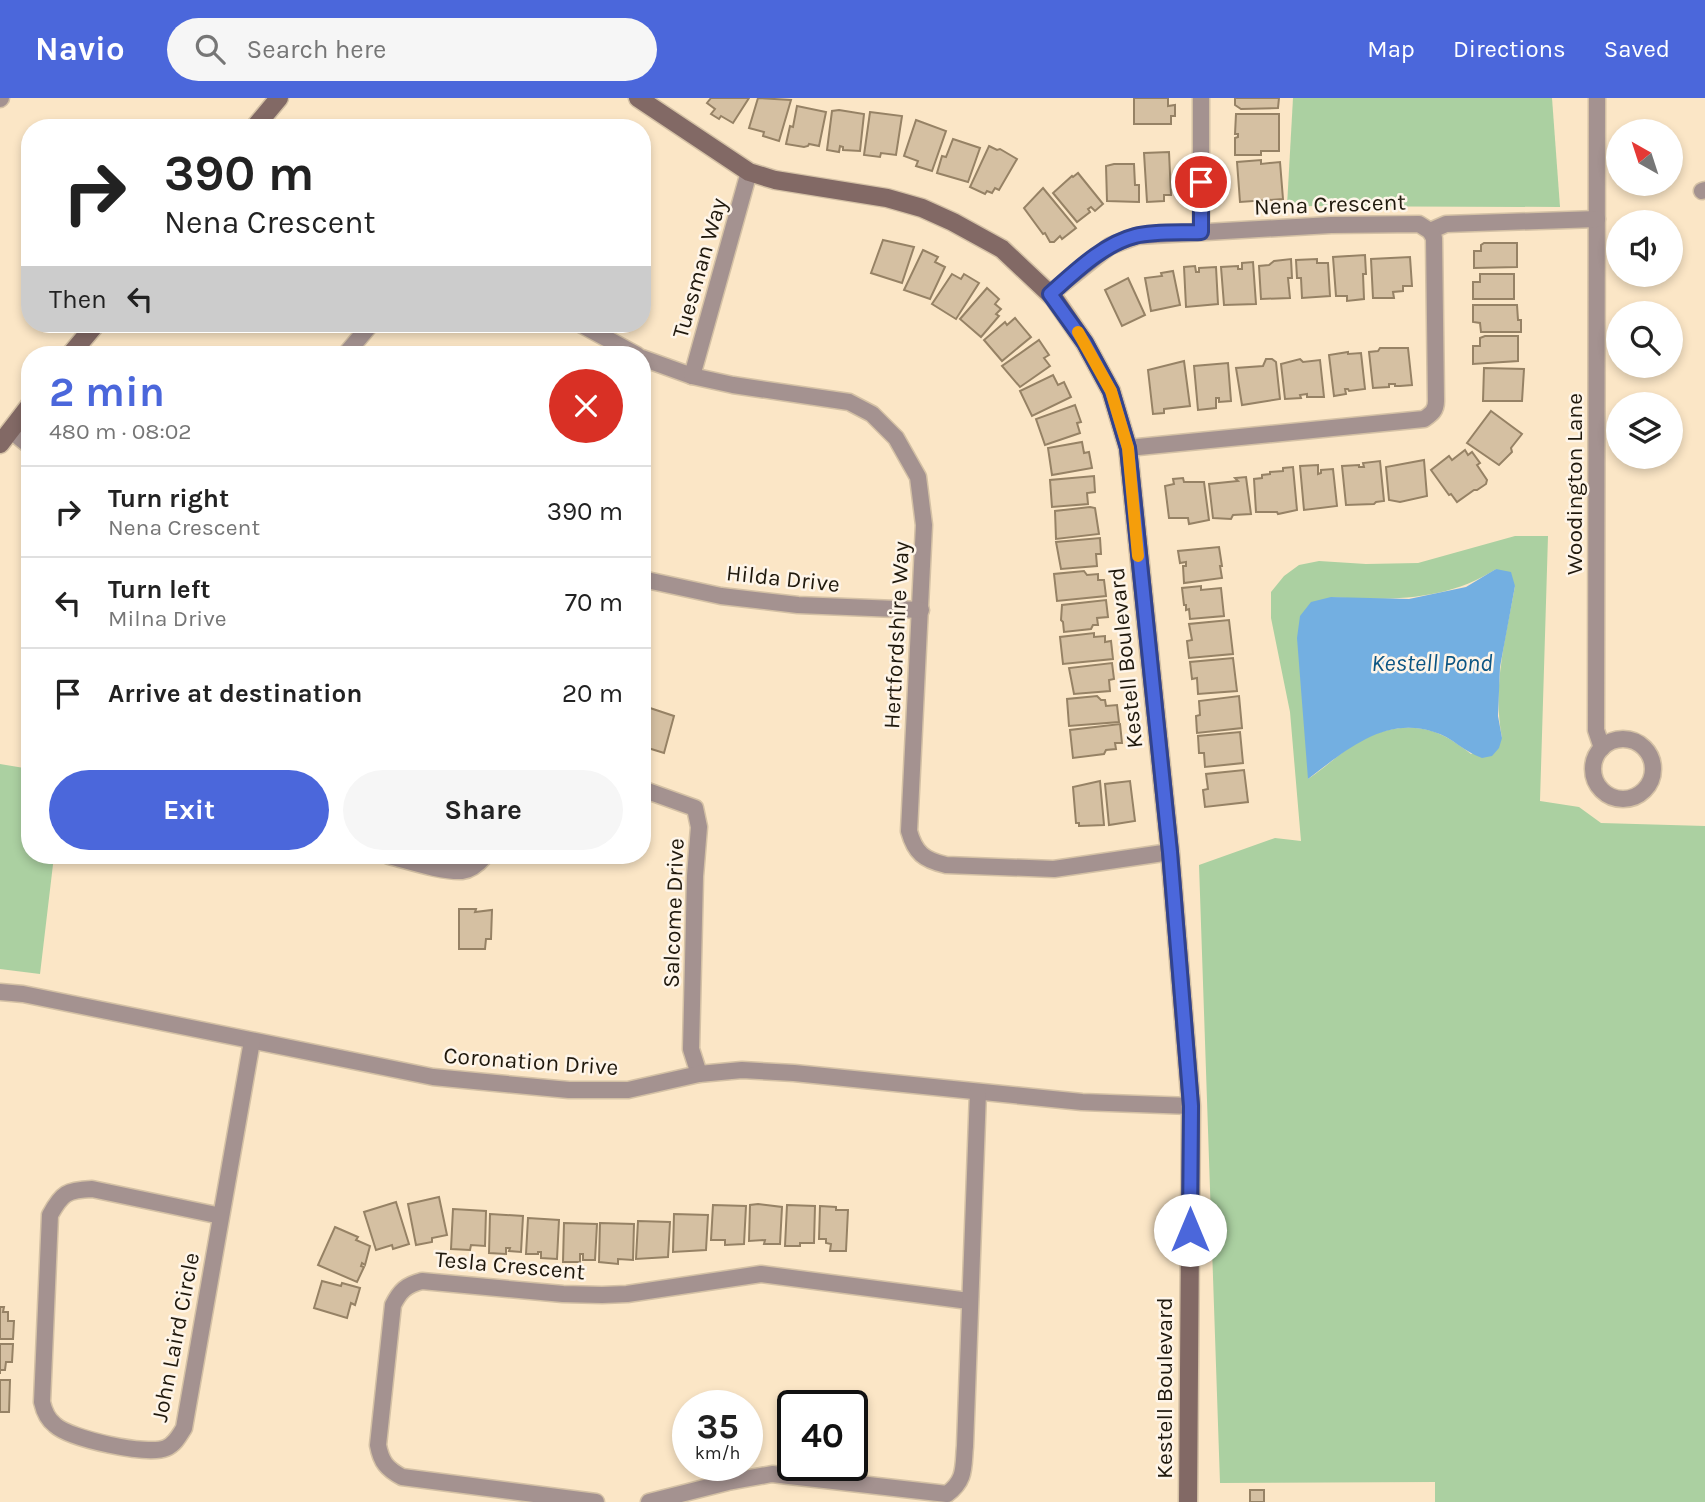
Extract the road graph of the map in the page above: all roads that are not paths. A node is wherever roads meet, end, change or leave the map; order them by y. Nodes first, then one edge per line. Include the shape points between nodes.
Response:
1 (279, 98) edge
2 (638, 98) edge
3 (1201, 98) edge
4 (1597, 98) edge
5 (262, 119) edge
6 (749, 172) junction
7 (1597, 219) junction
8 (1430, 231) junction
9 (1201, 232) junction
10 (1050, 294) junction
11 (597, 333) edge
12 (620, 346) edge
13 (651, 361) edge
14 (692, 376) junction
15 (21, 414) edge
16 (3, 432) edge
17 (21, 441) edge
18 (1128, 448) junction
19 (651, 581) edge
20 (921, 610) junction
21 (1602, 748) dead end
22 (651, 792) edge
23 (1170, 852) junction
24 (428, 864) edge
25 (478, 864) edge
26 (0, 992) edge
27 (252, 1041) junction
28 (699, 1074) junction
29 (978, 1091) junction
30 (1191, 1106) junction
31 (221, 1216) junction
32 (969, 1301) junction
33 (596, 1502) edge
34 (649, 1502) edge
35 (1188, 1502) edge

1 - 5 street
2 - 6 street, Kestell Boulevard
3 - 9 street
4 - 7 street, Woodington Lane
6 - 10 street, Kestell Boulevard via 922,208 1002,249
6 - 14 street, Tuesman Way
7 - 8 street via 1447,224
7 - 21 street, Woodington Lane via 1596,730
8 - 9 street, Nena Crescent via 1419,223
8 - 18 street, Nena Crescent via 1436,259 1436,409 1431,414 1424,419
9 - 10 street, Nena Crescent via 1122,240
10 - 18 street, Kestell Boulevard via 1085,343 1111,391
11 - 12 street
13 - 14 street, Hertfordshire Way
14 - 20 street, Hertfordshire Way via 849,402 872,414 896,438 918,477 924,525
15 - 16 street
16 - 17 street
18 - 23 street, Kestell Boulevard
19 - 20 street, Hilda Drive via 721,596 798,605
20 - 23 street, Hertfordshire Way via 909,831 913,845 928,861 1054,869
22 - 28 street, Salcome Drive via 695,808 699,827 691,1049
23 - 30 street, Kestell Boulevard
24 - 25 street via 462,871
26 - 27 street, Coronation Drive
27 - 28 street, Coronation Drive via 433,1077 569,1090 628,1090
27 - 31 street, John Laird Circle
28 - 29 street, Coronation Drive via 742,1070 794,1073
29 - 30 street, Coronation Drive via 1082,1102
29 - 32 street
30 - 35 street, Kestell Boulevard
31 - 31 street, John Laird Circle via 184,1428 178,1439 150,1451 79,1437 56,1427 45,1415 42,1402 50,1215 59,1198 73,1190 92,1188
32 - 33 street, Tesla Crescent via 761,1274 627,1294 563,1294 422,1281 400,1292 393,1305 378,1445 388,1470 402,1477
32 - 34 street via 962,1475 958,1486 947,1494 772,1474

